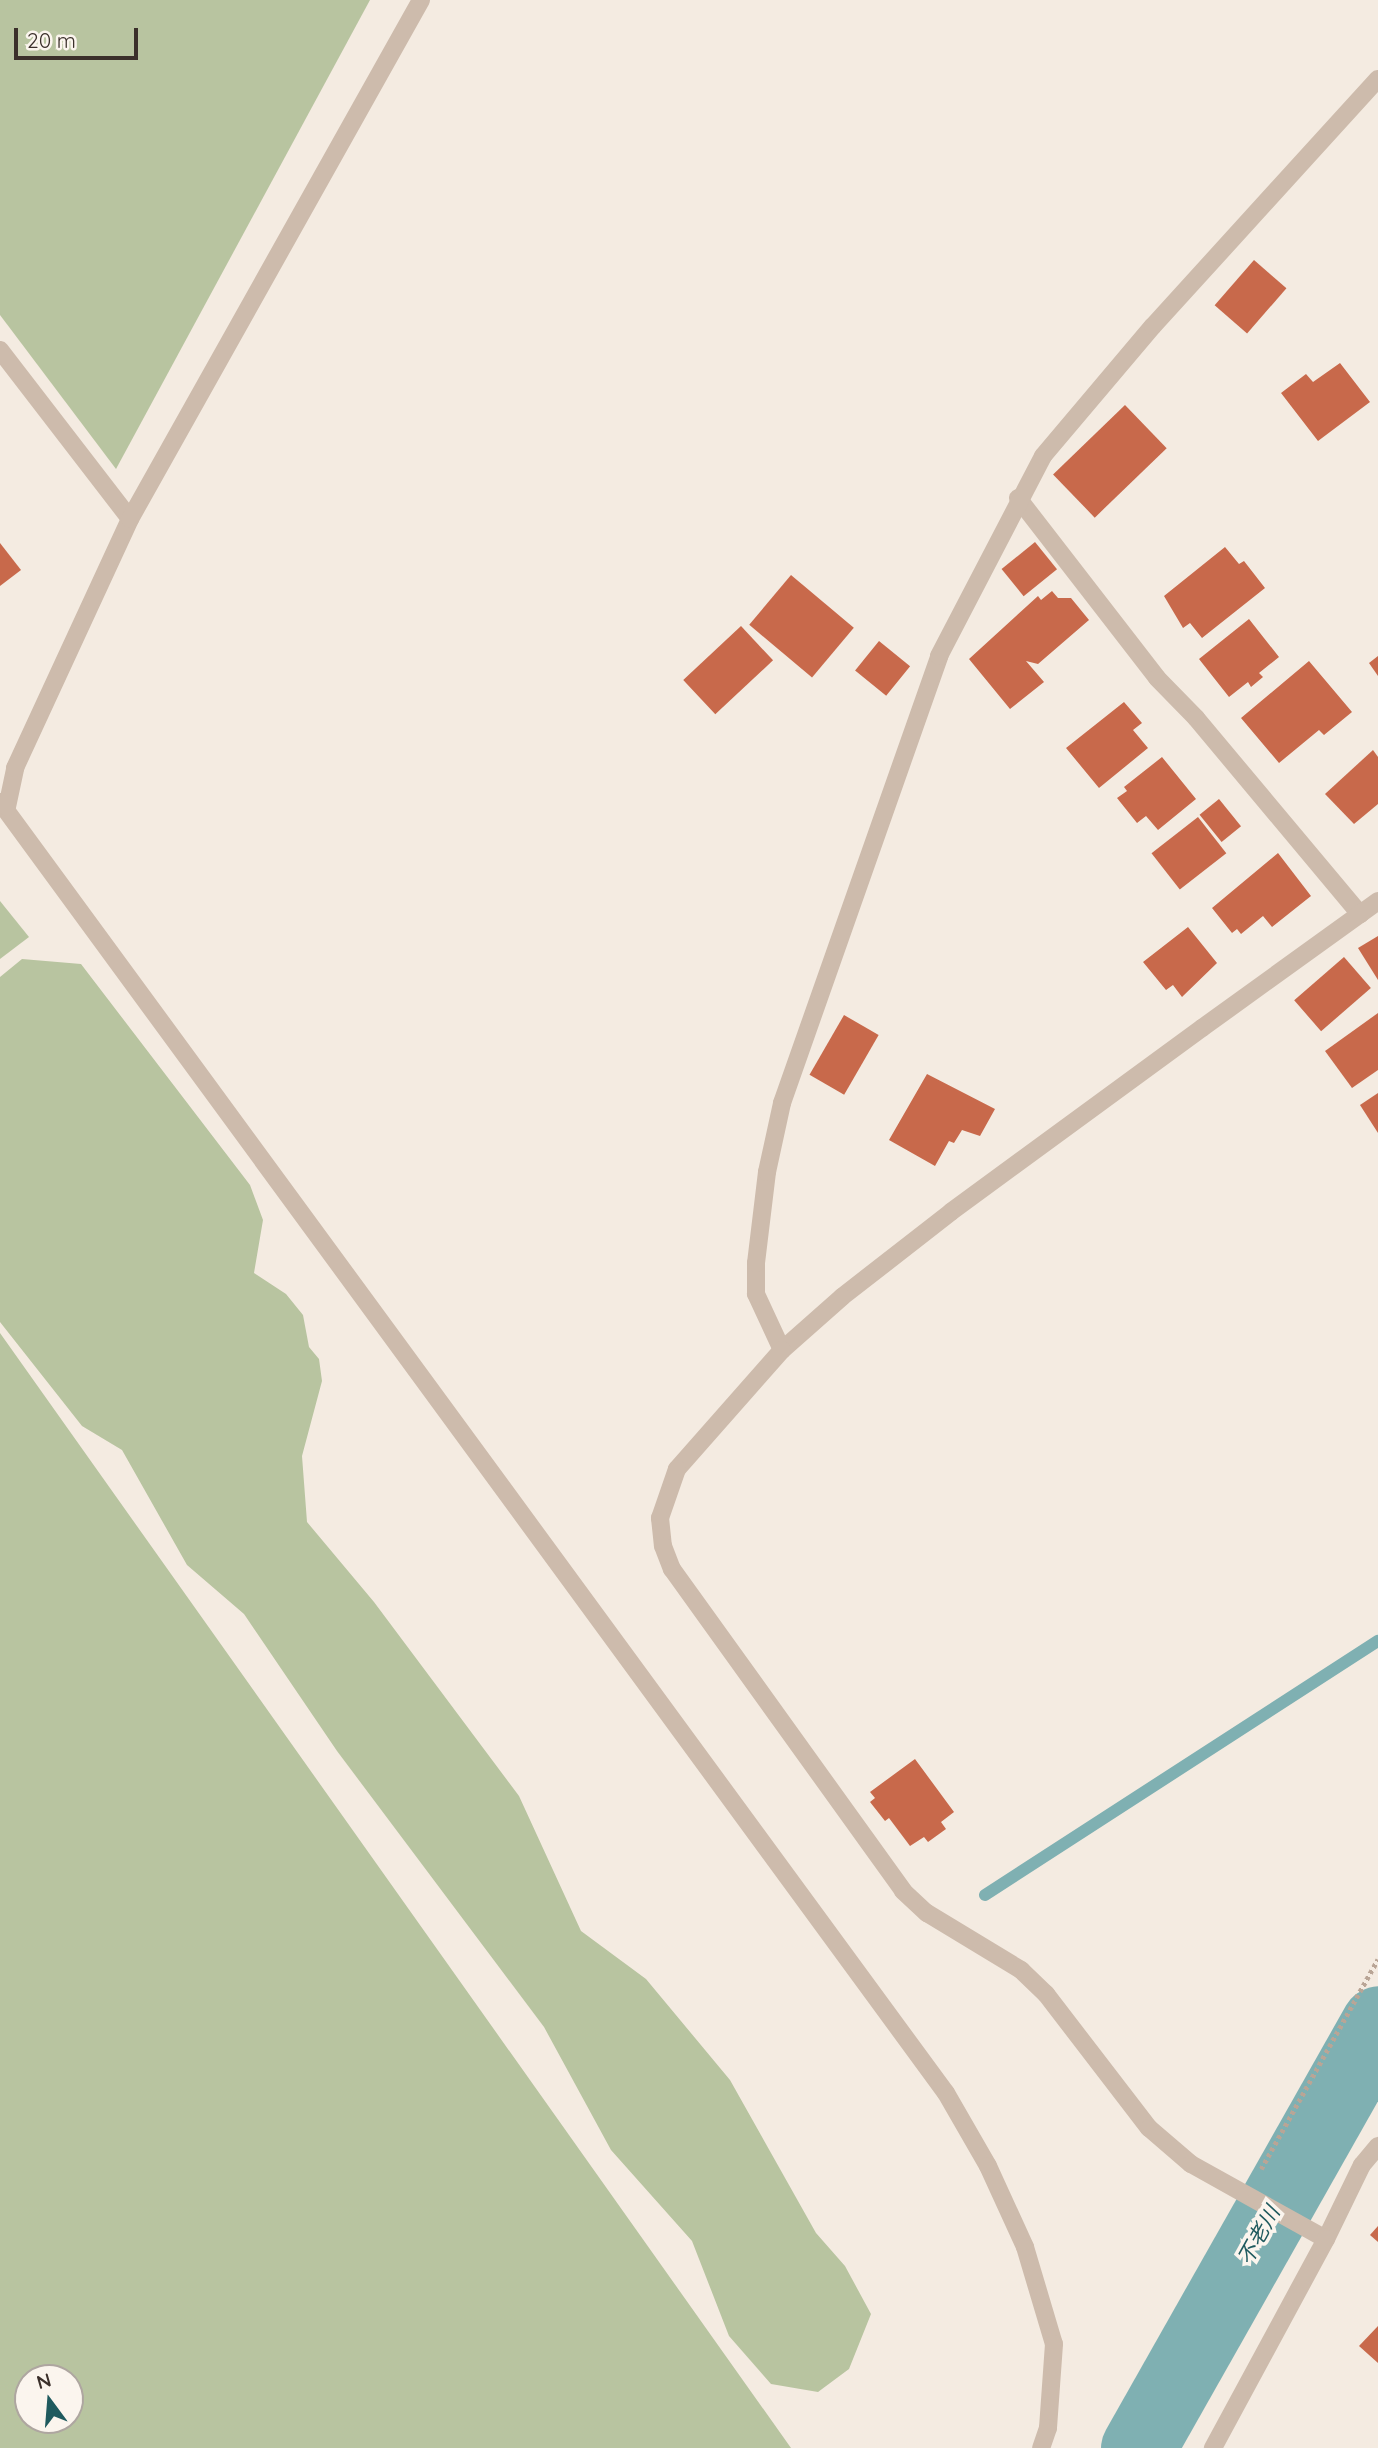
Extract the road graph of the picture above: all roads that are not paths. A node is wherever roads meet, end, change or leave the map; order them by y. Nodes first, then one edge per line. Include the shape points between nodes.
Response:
1 (421, 0) edge
2 (1378, 79) edge
3 (0, 350) edge
4 (1018, 498) junction
5 (130, 519) junction
6 (4, 804) edge
7 (1378, 901) edge
8 (1360, 914) junction
9 (782, 1350) junction
10 (1378, 2146) edge
11 (1326, 2239) junction
12 (1041, 2448) edge
13 (1213, 2448) edge

1 - 5 street
2 - 4 street via 1153,326 1043,456
3 - 5 street
4 - 8 street via 1157,678
4 - 9 street via 939,656 782,1103 767,1172 756,1294
5 - 6 street via 15,768
6 - 12 street via 946,2093 988,2166 1025,2247 1054,2344 1048,2428
7 - 8 street
8 - 9 street via 929,1229
9 - 11 street via 677,1469 660,1518 672,1569 903,1891 927,1913 1021,1970 1046,1994 1149,2128 1191,2164
10 - 11 street via 1362,2165
11 - 13 street

